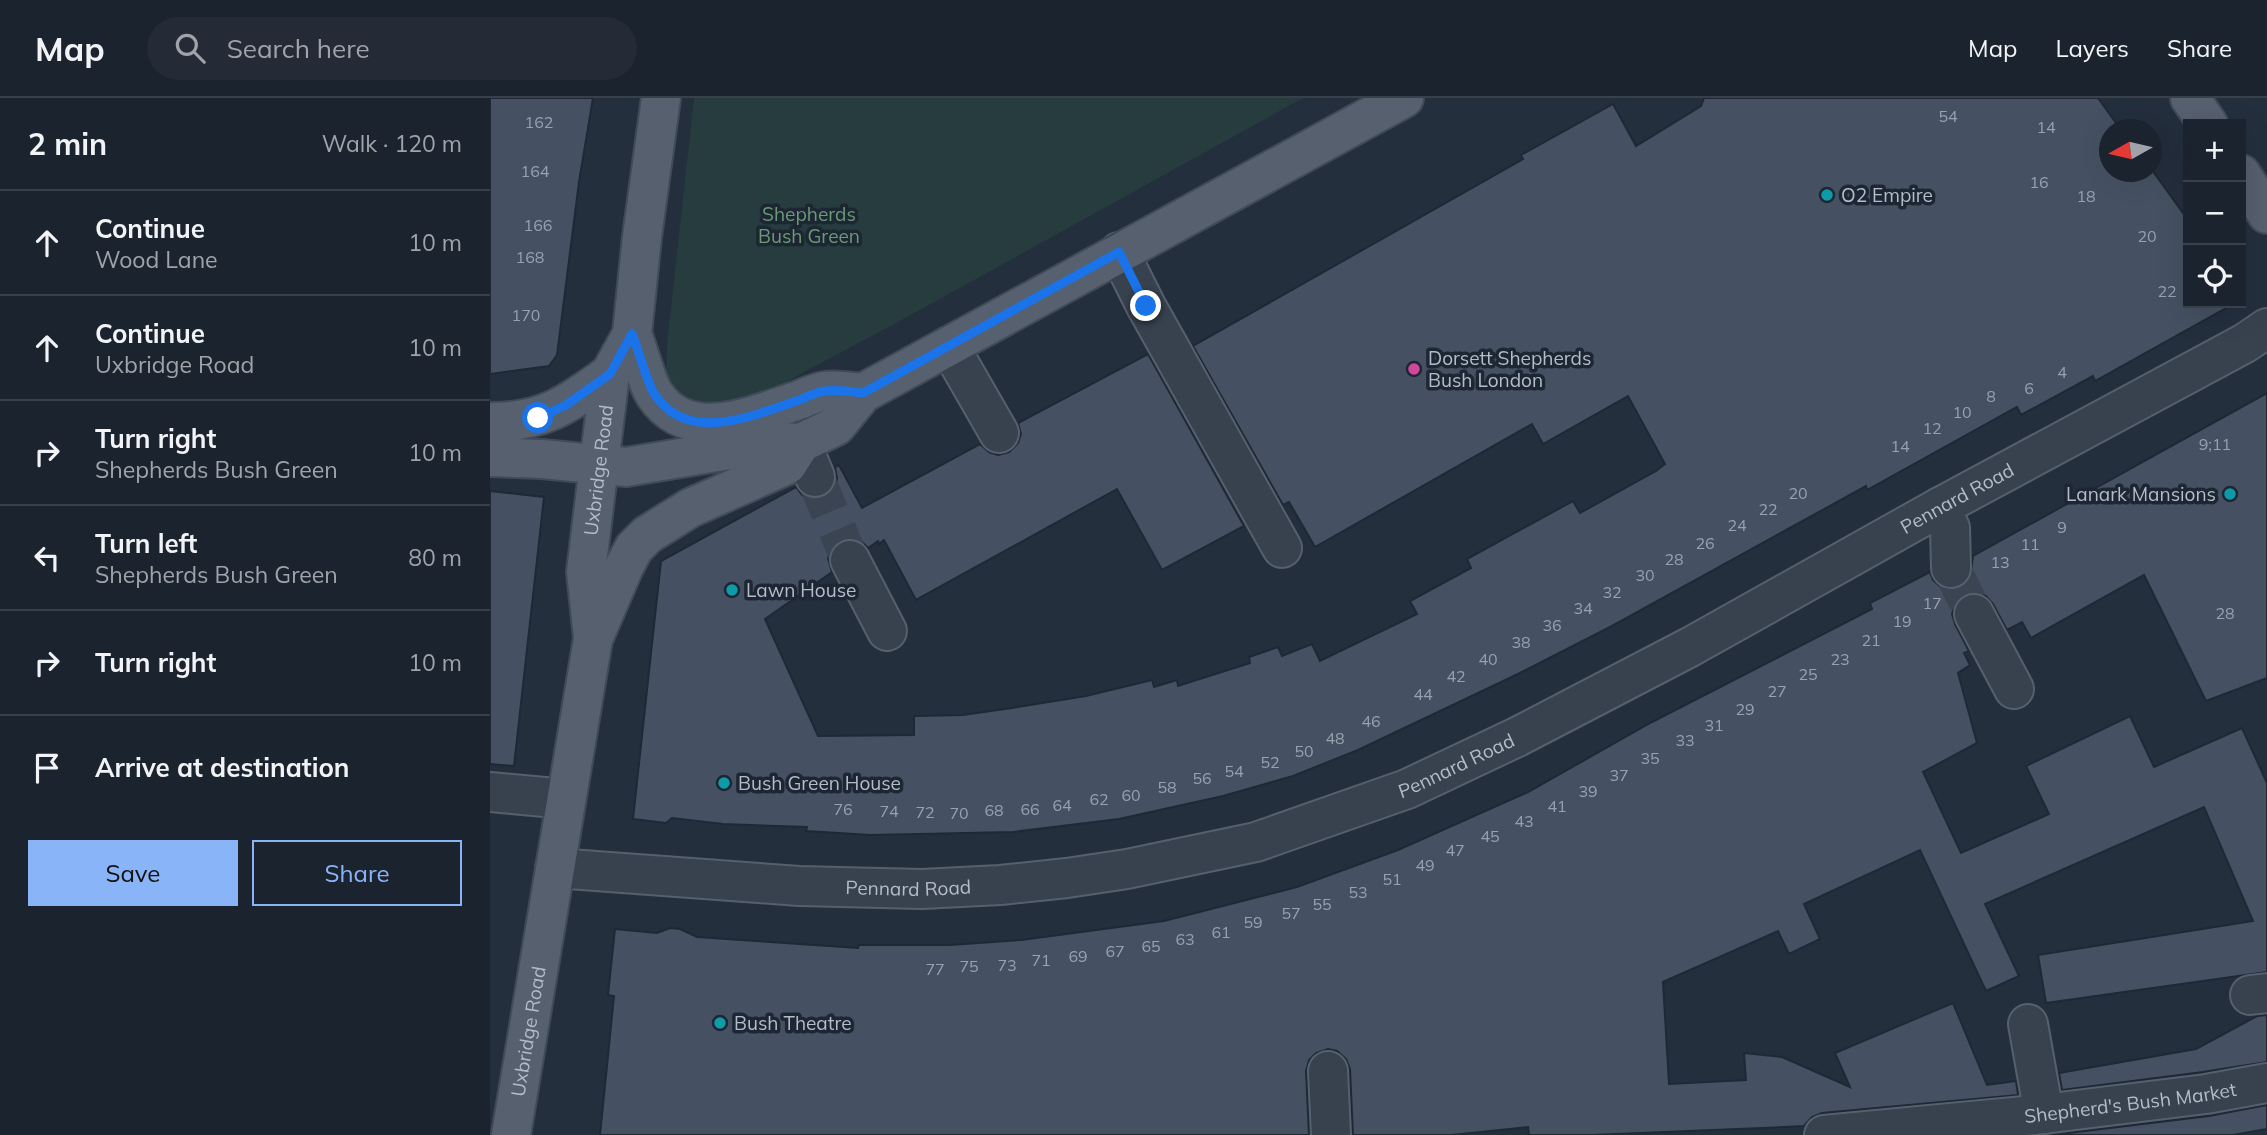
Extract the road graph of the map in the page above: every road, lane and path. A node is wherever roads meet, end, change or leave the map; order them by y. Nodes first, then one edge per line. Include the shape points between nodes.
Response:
1 (661, 98) edge
2 (1404, 98) edge
3 (2190, 98) edge
4 (2205, 119) edge
5 (2246, 182) edge
6 (2267, 214) edge
7 (1119, 252) junction
8 (2267, 328) edge
9 (632, 334) junction
10 (949, 346) junction
11 (610, 374) junction
12 (863, 393) junction
13 (490, 422) edge
14 (999, 433) dead end
15 (490, 457) edge
16 (808, 460) junction
17 (600, 465) junction
18 (1940, 507) junction
19 (1282, 548) dead end
20 (850, 560) tunnel mouth
21 (1951, 568) tunnel mouth
22 (1974, 614) tunnel mouth
23 (887, 631) dead end
24 (593, 639) junction
25 (2014, 689) dead end
26 (490, 792) edge
27 (566, 799) junction
28 (555, 868) junction
29 (2028, 1024) dead end
30 (1328, 1071) dead end
31 (2267, 1083) edge
32 (2044, 1114) junction
33 (511, 1135) edge
34 (1331, 1135) edge
35 (1824, 1135) edge

1 - 9 main road, Uxbridge Road
2 - 7 main road
3 - 4 main road
5 - 6 main road
7 - 10 main road
7 - 19 street
8 - 18 street, Pennard Road
9 - 11 main road, Uxbridge Road
9 - 12 main road via 653,393 676,415 699,422 749,417 824,391
10 - 12 main road
10 - 14 street
11 - 13 main road via 548,414
11 - 17 main road, Uxbridge Road
12 - 16 main road
15 - 17 main road
16 - 17 main road via 778,442 626,467
16 - 24 main road, Uxbridge Road via 690,508 647,535 624,567
17 - 24 main road, Uxbridge Road via 586,572
18 - 21 street via 1950,528
18 - 28 street, Pennard Road via 1690,647 1517,737 1407,789 1256,842 1067,878 922,889 799,886
20 - 23 street
22 - 25 street
24 - 27 main road, Uxbridge Road
26 - 27 street
27 - 28 main road, Uxbridge Road
28 - 33 main road, Uxbridge Road
29 - 32 street
30 - 34 street
31 - 32 street, Shepherd's Bush Market
32 - 35 street, Shepherd's Bush Market

